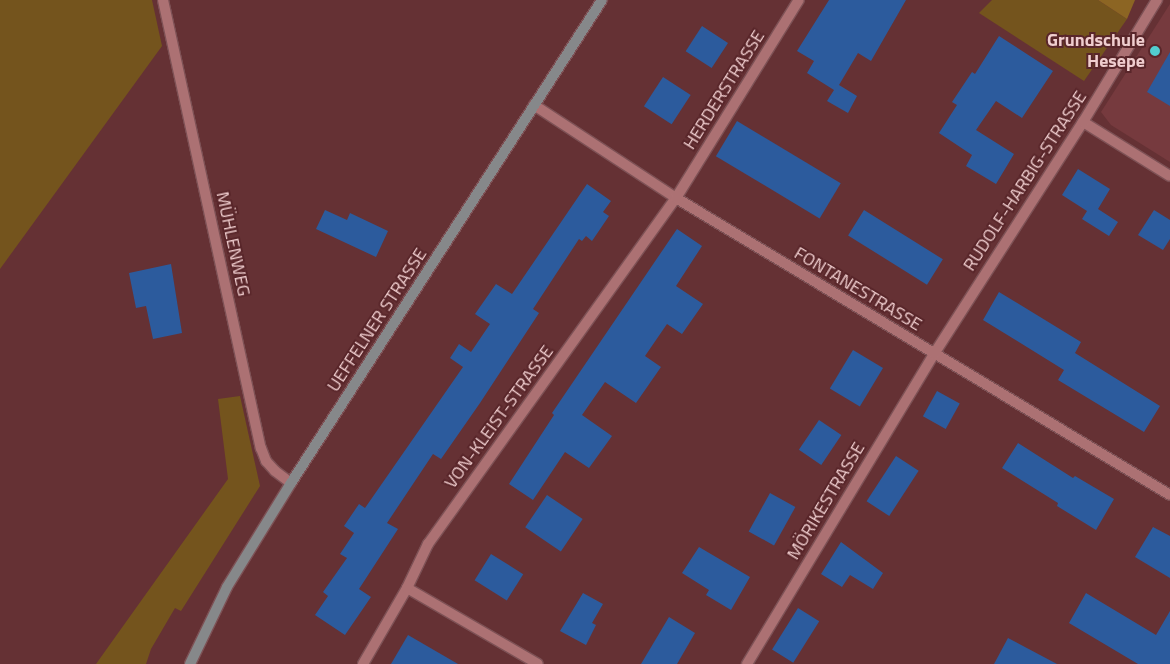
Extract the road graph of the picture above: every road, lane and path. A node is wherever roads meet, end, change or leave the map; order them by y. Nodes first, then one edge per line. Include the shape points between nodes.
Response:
1 (163, 0) edge
2 (602, 0) edge
3 (800, 0) edge
4 (1157, 0) edge
5 (534, 105) junction
6 (1083, 122) junction
7 (1170, 176) edge
8 (676, 198) junction
9 (934, 354) junction
10 (291, 483) junction
11 (1170, 495) edge
12 (407, 588) junction
13 (190, 664) edge
14 (363, 664) edge
15 (538, 664) edge
16 (747, 664) edge

1 - 10 street, MÜHLENWEG via 260,448 266,461
2 - 5 street, UEFFELNER STRASSE
3 - 8 street, HERDERSTRASSE
4 - 6 street, RUDOLF-HARBIG-STRASSE
5 - 8 street, FONTANESTRASSE
5 - 10 street, UEFFELNER STRASSE
6 - 7 street
6 - 9 street, RUDOLF-HARBIG-STRASSE
8 - 9 street, FONTANESTRASSE
8 - 12 street, VON-KLEIST-STRASSE via 428,544
9 - 11 street, FONTANESTRASSE
9 - 16 street, MÖRIKESTRASSE
10 - 13 street, UEFFELNER STRASSE via 227,587
12 - 14 street, VON-KLEIST-STRASSE
12 - 15 street

